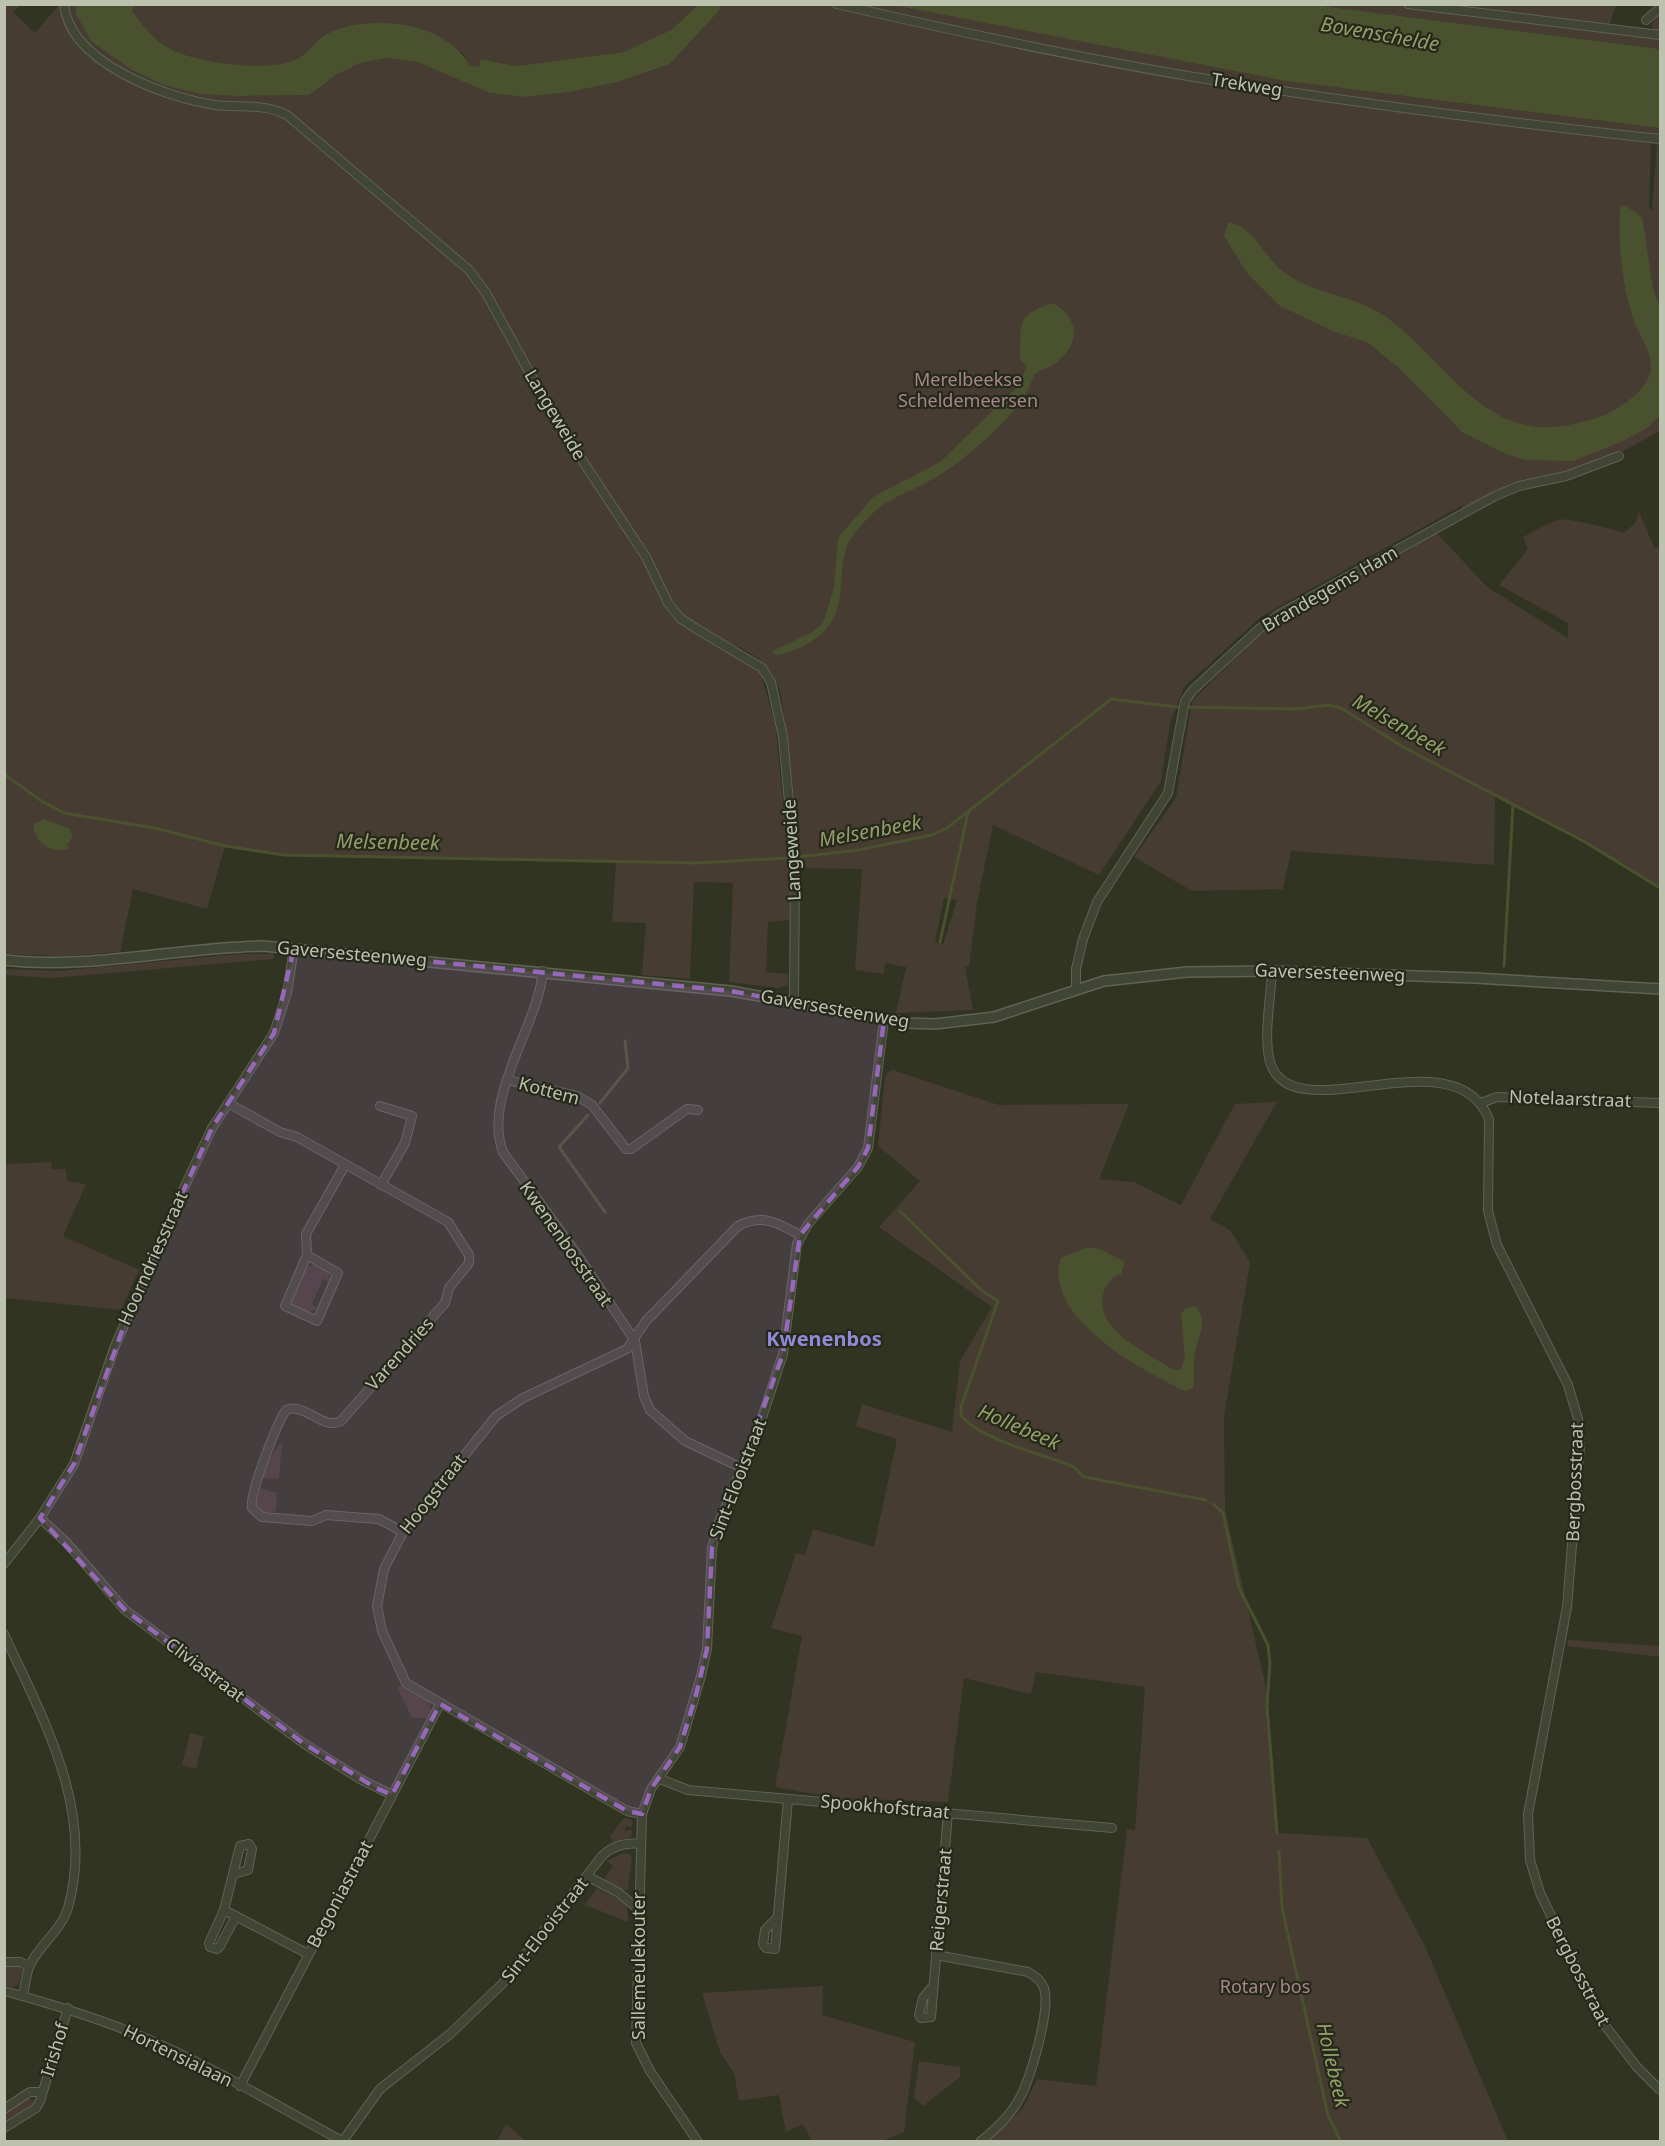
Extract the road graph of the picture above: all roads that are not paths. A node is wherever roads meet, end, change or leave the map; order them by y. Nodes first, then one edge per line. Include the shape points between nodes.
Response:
1 (64, 4) edge
2 (837, 4) edge
3 (1408, 4) edge
4 (1660, 8) edge
5 (1646, 20) dead end
6 (1660, 35) edge
7 (1660, 139) edge
8 (1619, 456) dead end
9 (294, 948) junction
10 (4, 960) edge
11 (543, 971) junction
12 (1272, 971) junction
13 (1660, 989) edge
14 (1076, 990) junction
15 (794, 1001) junction
16 (884, 1020) junction
17 (508, 1080) junction
18 (228, 1103) junction
19 (1480, 1103) junction
20 (1660, 1103) edge
21 (380, 1106) dead end
22 (698, 1110) dead end
23 (345, 1165) junction
24 (381, 1185) junction
25 (800, 1235) junction
26 (307, 1255) junction
27 (635, 1341) junction
28 (742, 1468) junction
29 (40, 1518) junction
30 (403, 1532) junction
31 (4, 1564) edge
32 (4, 1635) edge
33 (440, 1704) junction
34 (660, 1779) junction
35 (392, 1795) junction
36 (788, 1799) junction
37 (948, 1813) junction
38 (642, 1814) junction
39 (1112, 1828) dead end
40 (641, 1844) junction
41 (234, 1874) dead end
42 (587, 1876) junction
43 (638, 1909) junction
44 (224, 1910) junction
45 (236, 1916) junction
46 (778, 1917) dead end
47 (308, 1954) junction
48 (936, 1955) junction
49 (4, 1962) edge
50 (29, 1966) junction
51 (933, 1986) dead end
52 (4, 1991) edge
53 (23, 1996) junction
54 (68, 2008) junction
55 (240, 2086) junction
56 (1660, 2090) edge
57 (42, 2092) junction
58 (4, 2109) edge
59 (4, 2128) edge
60 (342, 2141) edge
61 (696, 2141) edge
62 (980, 2142) edge

1 - 15 street, Langeweide via 71,26 85,45 139,82 176,98 267,107 287,115 469,270 584,464 646,558 668,603 680,618 740,652 768,676 783,737 794,849
2 - 7 street, Trekweg via 1066,54 1264,88 1486,120
3 - 6 street
4 - 5 street
8 - 14 street, Brandegems Ham via 1495,496 1292,607 1259,629 1192,690 1185,701 1168,793 1097,903 1083,939
9 - 10 street, Gaversesteenweg via 224,947 66,962
9 - 11 street, Gaversesteenweg
9 - 18 street, Hoorndriesstraat via 287,993 274,1033
11 - 15 street, Gaversesteenweg
11 - 17 street, Kwenenbosstraat
12 - 13 street, Gaversesteenweg
12 - 14 street, Gaversesteenweg via 1137,976
12 - 19 street via 1270,1063 1287,1085 1321,1090 1415,1082 1440,1084 1459,1088
14 - 16 street, Gaversesteenweg via 1017,1012 974,1020 934,1024
15 - 16 street, Gaversesteenweg
16 - 25 street, Sint-Elooistraat via 868,1148 858,1167
17 - 22 street, Kottem via 585,1100 626,1149 687,1109
17 - 27 street, Kwenenbosstraat via 498,1126 503,1152
18 - 23 street, Varendries
18 - 29 street, Hoorndriesstraat via 212,1128 131,1306 74,1464
19 - 20 street, Notelaarstraat via 1497,1097
19 - 56 street, Bergbosstraat via 1490,1119 1490,1223 1501,1253 1568,1385 1580,1437 1567,1606 1528,1814 1530,1860 1540,1893 1603,2023 1636,2067
21 - 24 street via 412,1116 405,1143
23 - 24 street, Varendries
23 - 26 street via 306,1234
24 - 30 street, Varendries via 448,1222 469,1255 469,1263 449,1288 445,1303 341,1421 331,1424 297,1409 286,1410 264,1458 250,1503 262,1517 312,1521 326,1515 379,1519
25 - 27 street, Hoogstraat via 764,1219 738,1226 646,1321
25 - 28 street, Sint-Elooistraat via 783,1354
26 - 26 street via 338,1273 317,1321 285,1306
27 - 28 street, Kwenenbosstraat via 644,1396 657,1418 701,1450
27 - 30 street, Hoogstraat via 627,1349 523,1398 496,1416
28 - 34 street, Sint-Elooistraat via 712,1548 707,1649 701,1676 680,1747
29 - 31 street, Hoorndriesstraat
29 - 35 street, Cliviastraat via 125,1610 303,1743
30 - 33 street, Hoogstraat via 384,1569 378,1618 406,1683
32 - 50 street via 56,1751 74,1818 70,1904 60,1928
33 - 35 street, Begoniastraat
33 - 38 street, Hoogstraat via 627,1811
34 - 36 street, Spookhofstraat via 688,1790
34 - 38 street, Sint-Elooistraat via 651,1789
35 - 47 street, Begoniastraat
36 - 37 street, Spookhofstraat
36 - 46 street
37 - 39 street, Spookhofstraat
37 - 48 street, Reigerstraat
38 - 40 street, Sint-Elooistraat
40 - 42 street, Sint-Elooistraat via 626,1843 609,1849
40 - 43 street, Sallemeulekouter
41 - 44 street
42 - 43 street via 619,1893
42 - 60 street, Sint-Elooistraat via 502,1984 450,2034 380,2089
43 - 61 street, Sallemeulekouter via 636,2043
44 - 45 street
44 - 45 street via 209,1943 213,1949 220,1946
45 - 47 street
47 - 55 street, Begoniastraat
48 - 51 street, Reigerstraat
48 - 62 street via 1028,1972 1044,1987 1046,1999 1027,2083 1008,2115
49 - 50 street
50 - 53 street
52 - 53 street, Hortensialaan
53 - 54 street, Hortensialaan
54 - 55 street, Hortensialaan via 145,2038
54 - 57 street, Irishof
55 - 60 street, Hortensialaan
57 - 58 street, Irishof via 30,2092
57 - 59 street, Irishof via 36,2108

